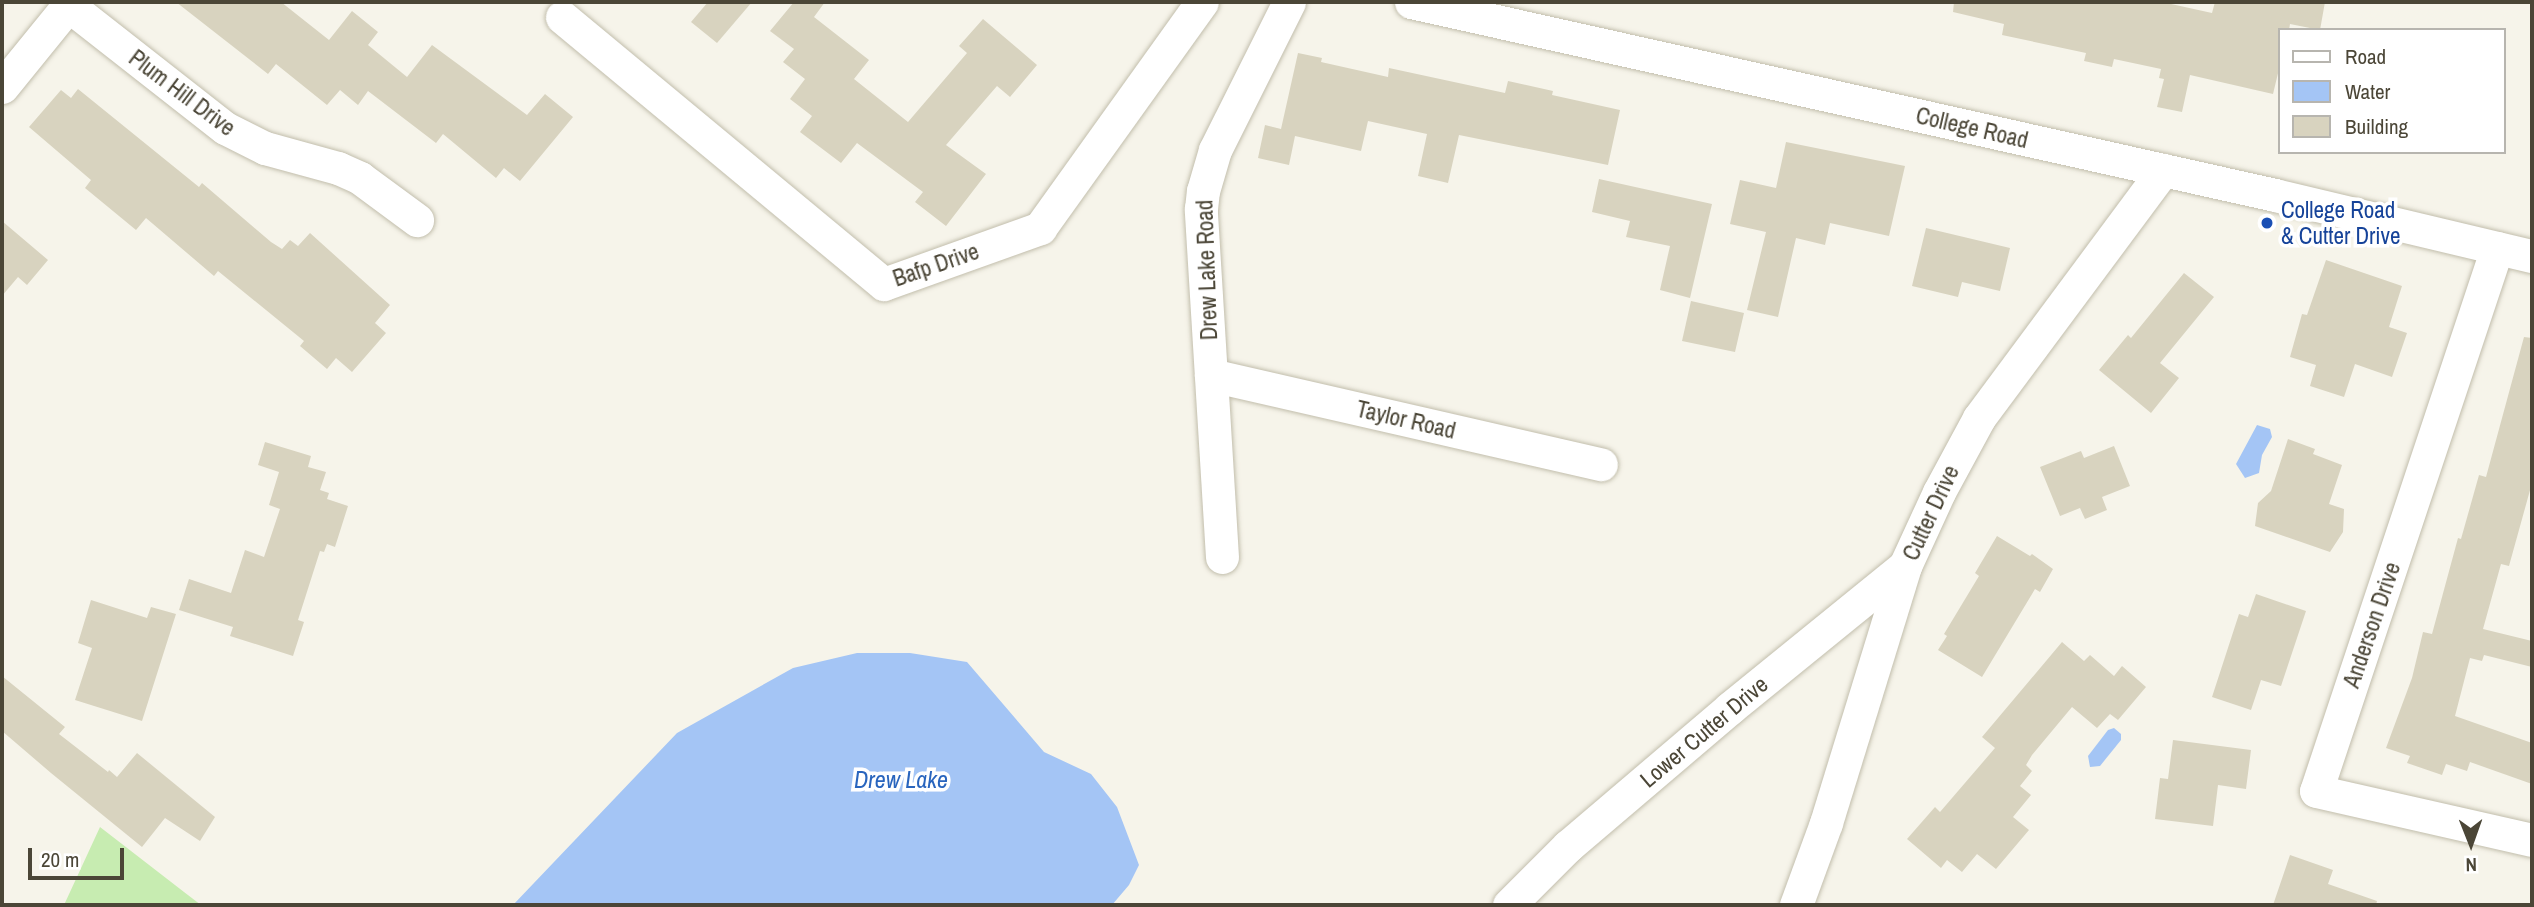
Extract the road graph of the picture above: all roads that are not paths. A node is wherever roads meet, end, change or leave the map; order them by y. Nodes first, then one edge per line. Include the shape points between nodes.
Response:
1 (1202, 2) edge
2 (1289, 2) edge
3 (1411, 2) edge
4 (70, 4) edge
5 (562, 17) dead end
6 (2, 87) edge
7 (2163, 170) junction
8 (417, 220) dead end
9 (2497, 248) junction
10 (2532, 256) edge
11 (1211, 375) junction
12 (1601, 464) dead end
13 (1222, 557) dead end
14 (1905, 566) junction
15 (2532, 840) edge
16 (1509, 905) edge
17 (1796, 905) edge

1 - 5 street, Bafp Drive via 1040,228 884,284
2 - 11 street, Drew Lake Road via 1215,150 1203,191
3 - 7 street, College Road
4 - 6 street
4 - 8 street, Plum Hill Drive via 225,128 265,148 360,178
7 - 9 street, College Road
7 - 14 street, Cutter Drive via 1979,418
9 - 10 street, College Road
9 - 15 street, Anderson Drive via 2316,792
11 - 12 street, Taylor Road
11 - 13 street, Drew Lake Road
14 - 16 street, Lower Cutter Drive via 1568,846
14 - 17 street, Cutter Drive

